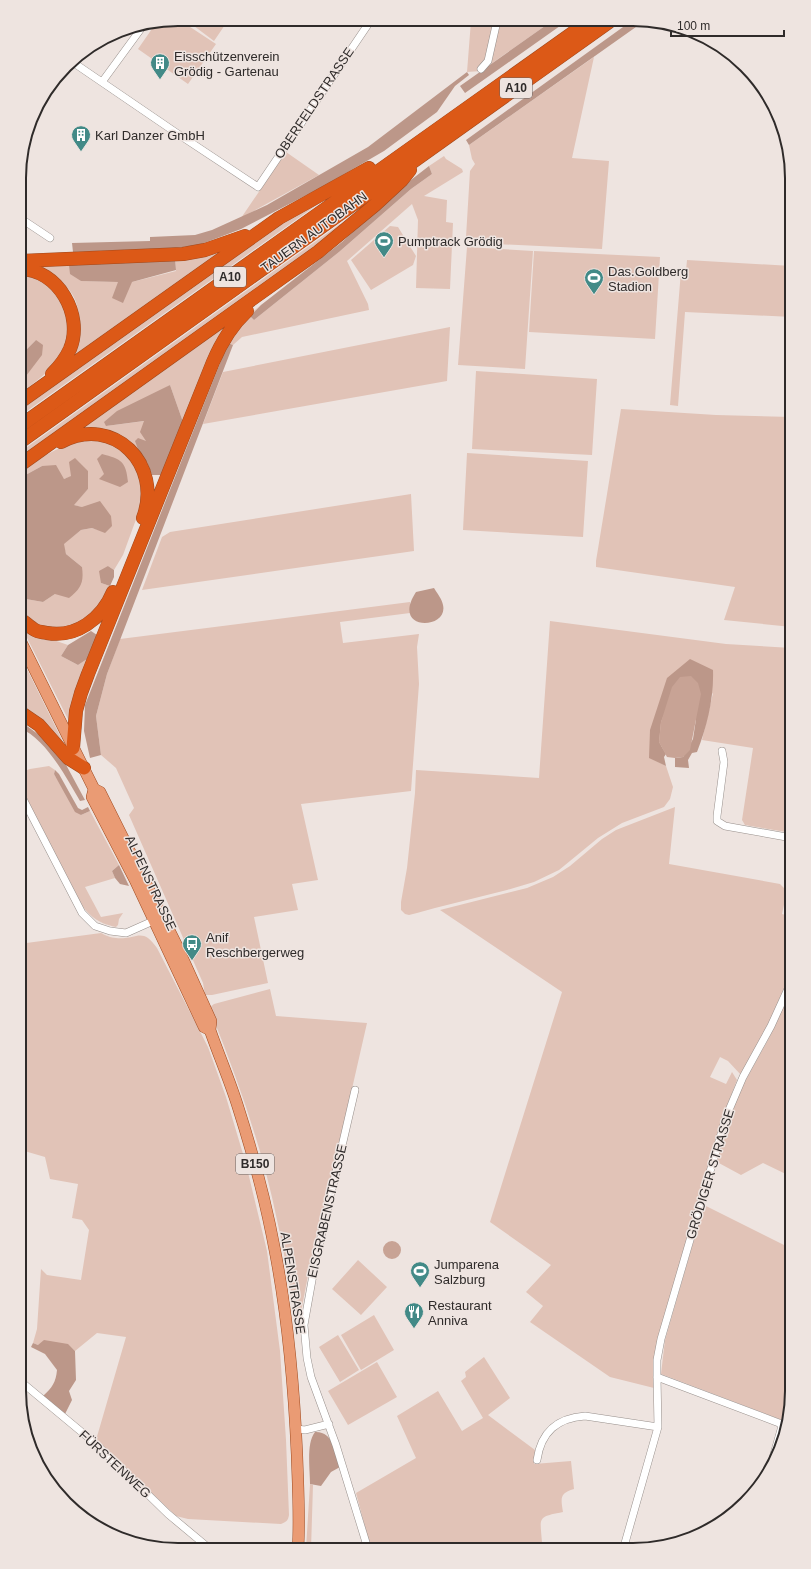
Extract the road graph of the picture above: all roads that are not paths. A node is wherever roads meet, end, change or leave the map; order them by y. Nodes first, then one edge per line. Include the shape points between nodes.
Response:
1 (367, 26) edge
2 (495, 26) edge
3 (582, 26) edge
4 (603, 26) edge
5 (139, 31) edge
6 (77, 65) edge
7 (481, 69) dead end
8 (102, 82) junction
9 (439, 127) junction
10 (423, 154) junction
11 (26, 222) edge
12 (262, 230) junction
13 (50, 238) dead end
14 (26, 261) edge
15 (26, 270) edge
16 (259, 294) junction
17 (26, 398) edge
18 (26, 398) edge
19 (26, 422) edge
20 (26, 438) edge
21 (31, 457) junction
22 (26, 461) edge
23 (26, 623) edge
24 (26, 652) edge
25 (26, 716) edge
26 (73, 748) junction
27 (722, 751) dead end
28 (84, 768) junction
29 (94, 789) junction
30 (26, 805) edge
31 (785, 837) edge
32 (153, 921) junction
33 (785, 995) edge
34 (210, 1030) junction
35 (355, 1090) dead end
36 (657, 1377) junction
37 (26, 1386) edge
38 (329, 1424) junction
39 (781, 1425) edge
40 (658, 1427) junction
41 (296, 1428) junction
42 (537, 1460) dead end
43 (203, 1543) edge
44 (298, 1543) edge
45 (366, 1543) edge
46 (625, 1543) edge

1 - 8 street, OBERFELDSTRASSE via 258,187
2 - 7 street via 488,61
3 - 9 highway, TAUERN AUTOBAHN / A10
4 - 10 highway, TAUERN AUTOBAHN / A10
5 - 8 street
6 - 8 street
9 - 12 highway via 410,139 384,159
9 - 19 highway, TAUERN AUTOBAHN / A10
10 - 16 highway via 402,180 348,228
10 - 20 highway, TAUERN AUTOBAHN / A10
11 - 13 street
12 - 14 highway via 205,250 183,254
12 - 17 highway
15 - 18 highway via 50,279 58,287 71,308 73,321 70,348 55,370
16 - 21 highway
16 - 26 highway via 220,345 213,362 81,693 76,711
21 - 22 highway
21 - 23 highway via 75,436 105,436 125,445 138,459 145,475 148,498 144,516 109,602 96,618 67,634 35,630
24 - 26 main road, ALPENSTRASSE / B150
25 - 28 highway via 39,726 68,758
26 - 28 main road, ALPENSTRASSE / B150
27 - 31 street via 724,762 717,821 725,826
28 - 29 main road, ALPENSTRASSE / B150
29 - 32 main road, ALPENSTRASSE / B150 via 92,797
29 - 34 main road, ALPENSTRASSE / B150 via 100,792 177,946 211,1021
30 - 32 street via 82,913 95,926 126,933
32 - 34 main road, ALPENSTRASSE / B150 via 204,1027
33 - 36 street, GRÖDIGER STRASSE via 743,1077 726,1117 661,1340
34 - 41 main road, ALPENSTRASSE / B150 via 238,1106 275,1250 292,1371
35 - 38 street, EISGRABENSTRASSE via 316,1258 304,1324 311,1377
36 - 39 street
36 - 40 street, GRÖDIGER STRASSE
37 - 43 street, FÜRSTENWEG via 96,1444 168,1514
38 - 41 street via 305,1430
38 - 45 street, EISGRABENSTRASSE
40 - 42 street via 585,1416 573,1417 559,1423 547,1433
40 - 46 street, GRÖDIGER STRASSE
41 - 44 main road, ALPENSTRASSE / B150

